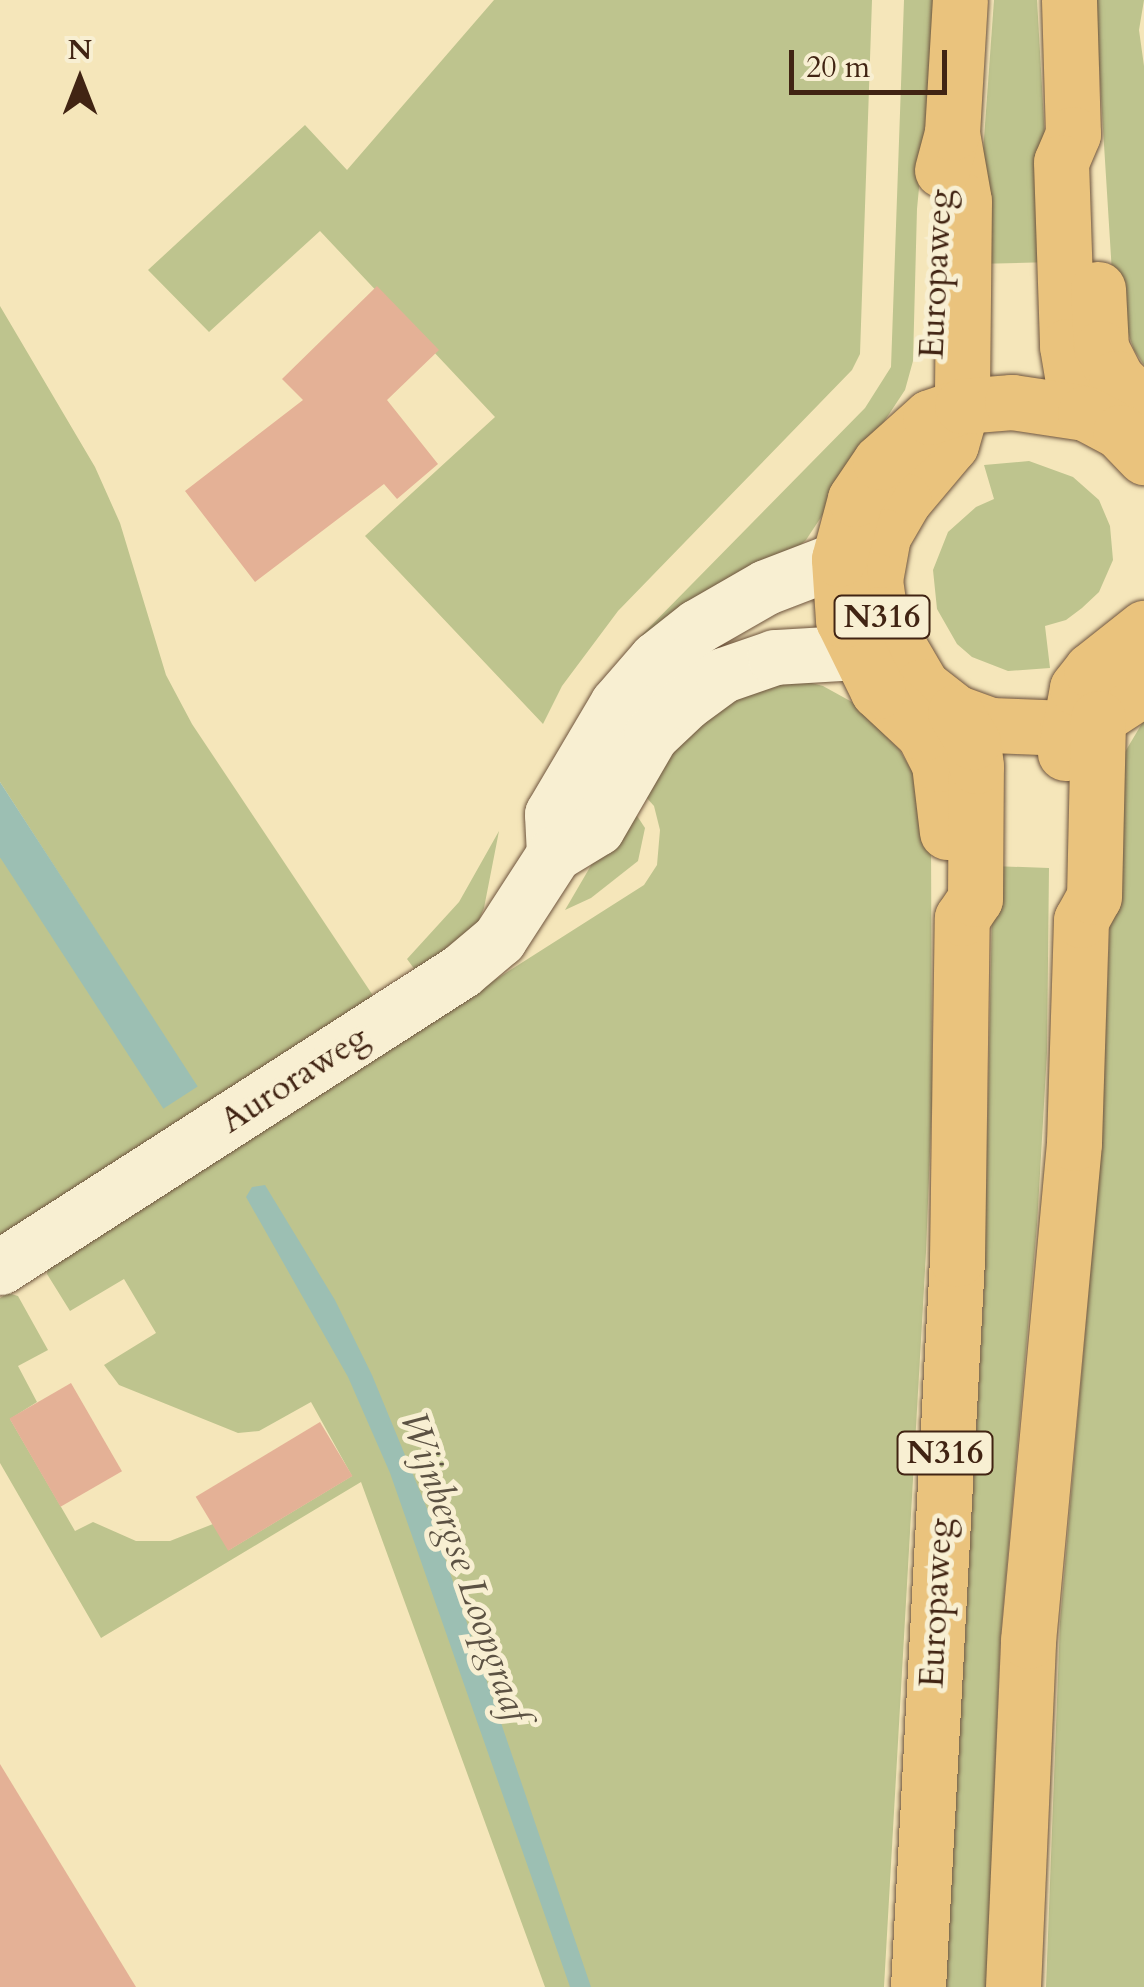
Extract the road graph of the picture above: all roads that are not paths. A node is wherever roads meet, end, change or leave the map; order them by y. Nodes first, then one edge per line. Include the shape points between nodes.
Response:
1 (960, 0) edge
2 (1070, 0) edge
3 (1073, 134) junction
4 (1144, 406) edge
5 (946, 411) junction
6 (1078, 412) junction
7 (1144, 457) edge
8 (838, 559) junction
9 (1144, 628) edge
10 (880, 652) junction
11 (1144, 688) edge
12 (939, 722) junction
13 (1082, 723) junction
14 (554, 854) junction
15 (0, 1267) edge
16 (918, 1987) edge
17 (1014, 1987) edge

1 - 5 main road, Europaweg / N316 via 952,132 936,195
2 - 3 main road
3 - 4 main road via 1090,161 1101,348 1116,378
3 - 6 main road via 1062,162 1067,346
5 - 6 main road via 1012,402
5 - 8 main road, N316 via 880,462 855,498
5 - 10 main road, N316 via 950,444 883,536 875,580
6 - 7 main road via 1120,432
8 - 10 main road, N316 via 844,620
8 - 14 street, Auroraweg via 766,586 656,659 617,704 552,814
9 - 13 main road, N316 via 1084,679 1071,704
10 - 12 main road, N316 via 878,691
10 - 14 street, Auroraweg via 775,657 723,674 651,736 598,828
11 - 13 main road
12 - 13 main road, N316
12 - 16 main road, Europaweg / N316 via 973,742 975,899 962,918 957,1259
13 - 17 main road, N316 via 1062,899 1081,920 1074,1143 1028,1641
14 - 15 street, Auroraweg via 499,938 461,971

